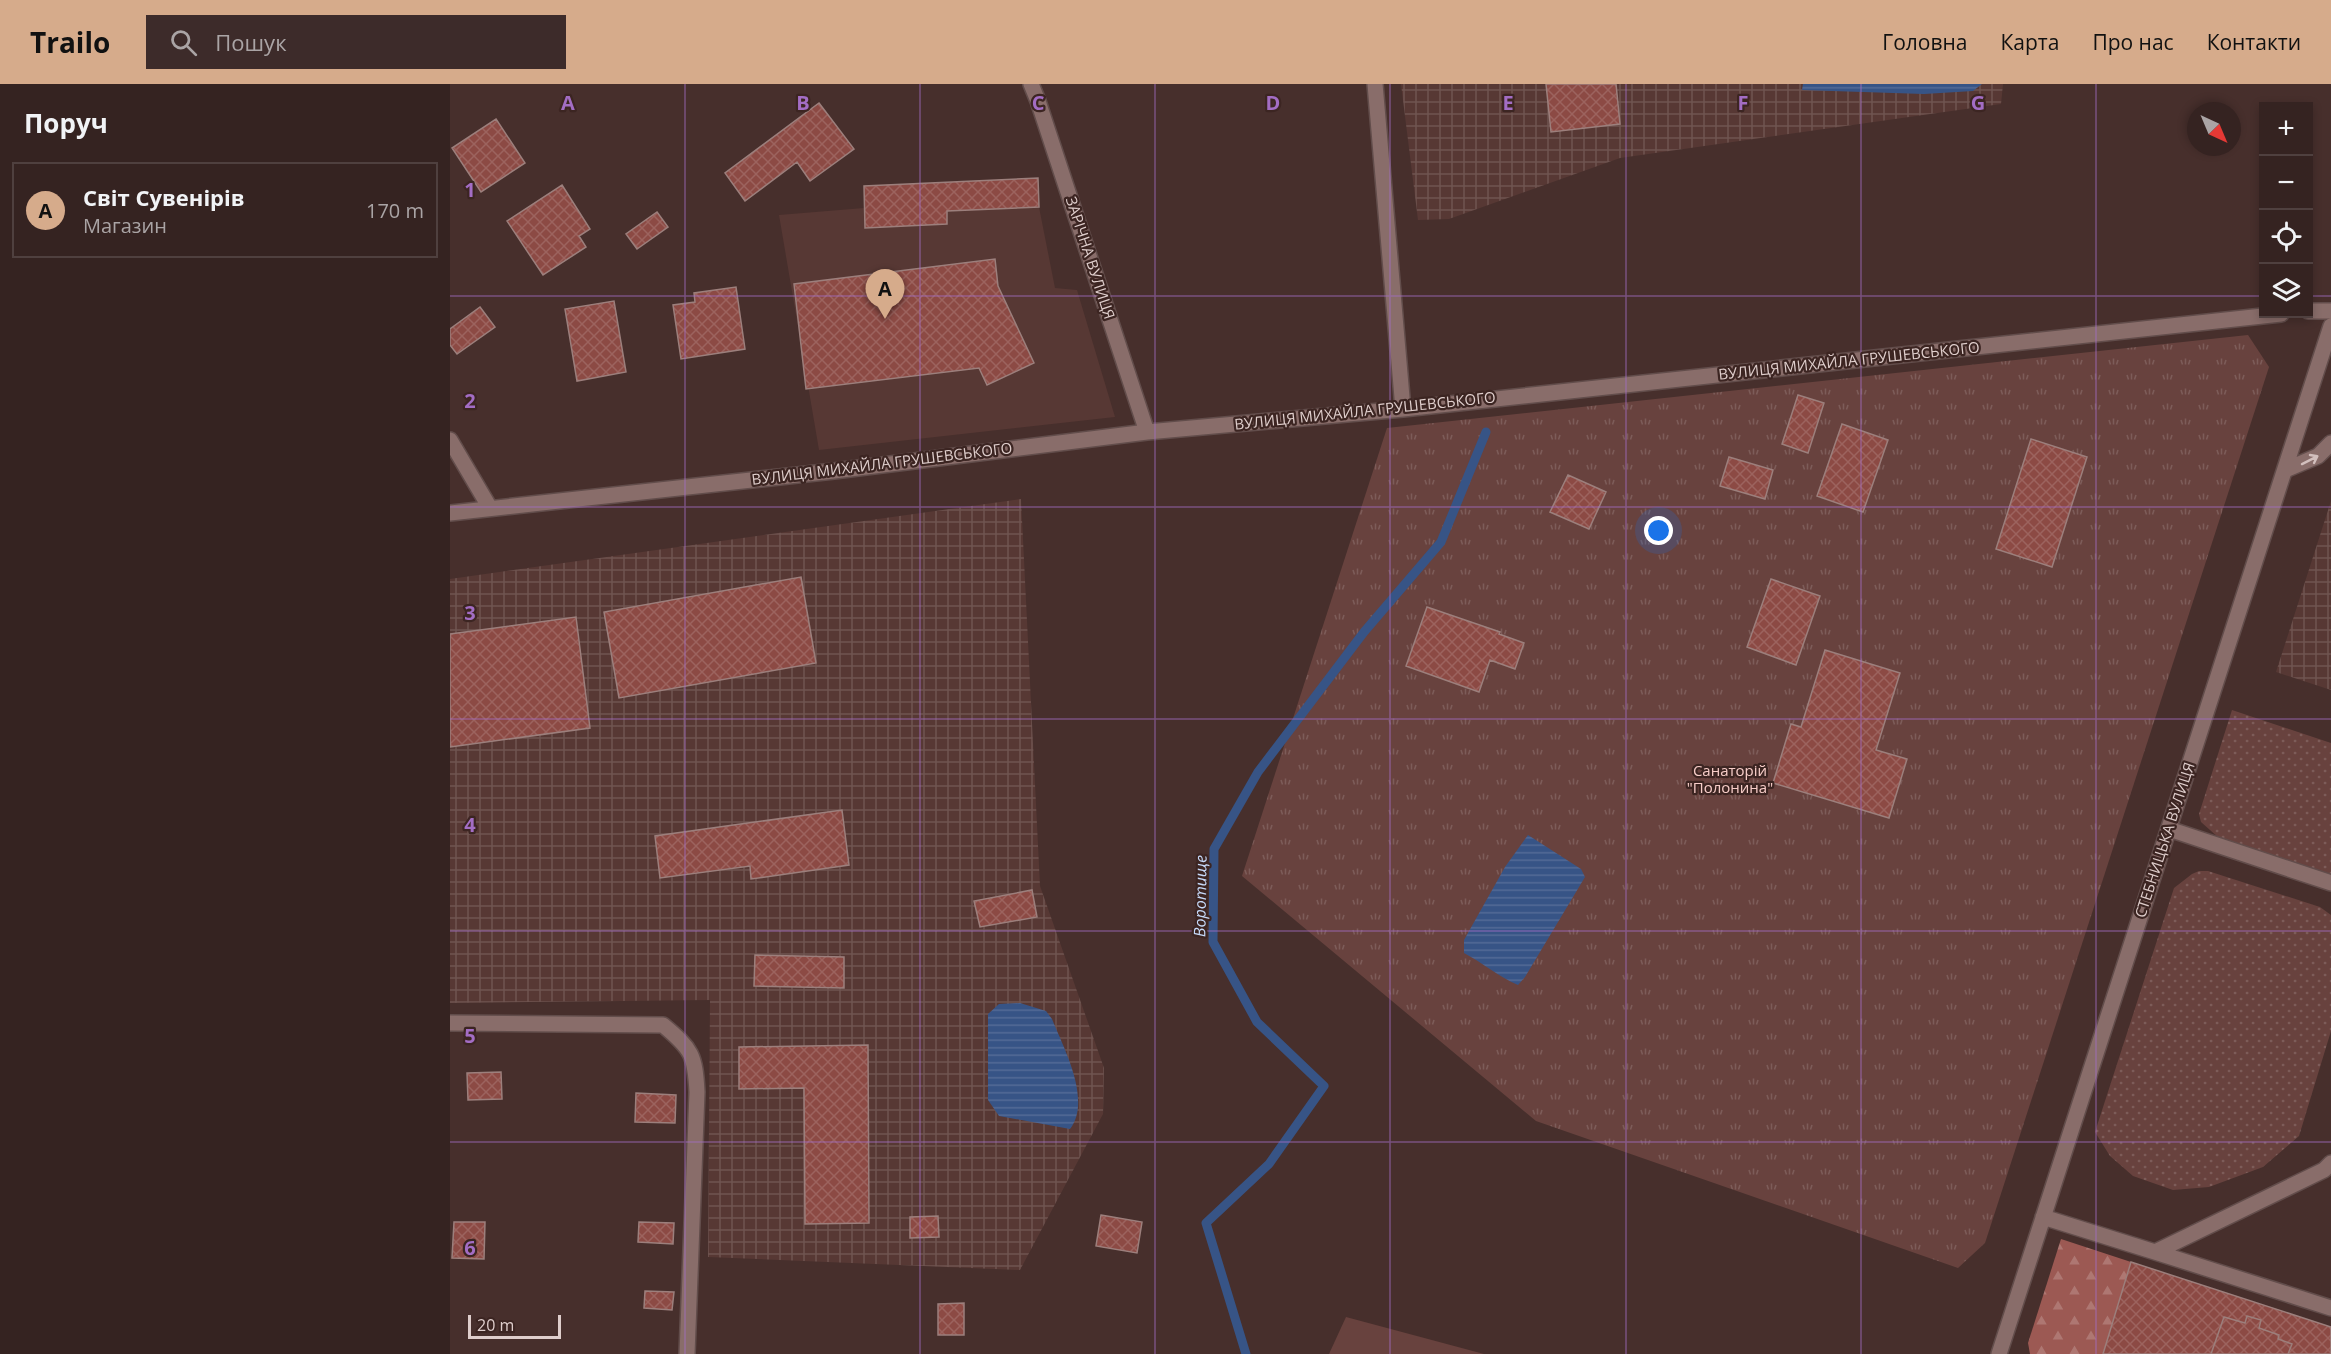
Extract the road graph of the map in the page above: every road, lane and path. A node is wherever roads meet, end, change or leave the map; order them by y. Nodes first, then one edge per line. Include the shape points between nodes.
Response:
1 (1031, 84) edge
2 (1375, 84) edge
3 (2313, 311) edge
4 (2331, 311) edge
5 (2259, 316) edge
6 (2331, 326) edge
7 (2328, 350) edge
8 (1403, 409) junction
9 (1146, 432) junction
10 (450, 440) edge
11 (2331, 443) edge
12 (2285, 470) junction
13 (490, 508) junction
14 (450, 513) edge
15 (2169, 829) junction
16 (2331, 883) edge
17 (450, 1023) edge
18 (2331, 1163) edge
19 (2043, 1217) junction
20 (2155, 1252) junction
21 (2331, 1308) edge
22 (687, 1354) edge
23 (1999, 1354) edge

1 - 9 street, ЗАРІЧНА ВУЛИЦЯ
2 - 8 street
3 - 4 street
5 - 8 street, ВУЛИЦЯ МИХАЙЛА ГРУШЕВСЬКОГО
6 - 7 street, СТЕБНИЦЬКА ВУЛИЦЯ
7 - 12 street, СТЕБНИЦЬКА ВУЛИЦЯ
8 - 9 street, ВУЛИЦЯ МИХАЙЛА ГРУШЕВСЬКОГО
9 - 13 street, ВУЛИЦЯ МИХАЙЛА ГРУШЕВСЬКОГО
10 - 13 street
12 -> 11 street via 2318,456
12 - 15 street, СТЕБНИЦЬКА ВУЛИЦЯ
13 - 14 street, ВУЛИЦЯ МИХАЙЛА ГРУШЕВСЬКОГО
15 - 16 street
15 - 19 street, СТЕБНИЦЬКА ВУЛИЦЯ
17 - 22 street via 663,1025 685,1043 695,1064 697,1092
18 - 20 street via 2324,1170
19 - 20 street
19 - 23 street, СТЕБНИЦЬКА ВУЛИЦЯ
20 - 21 street

